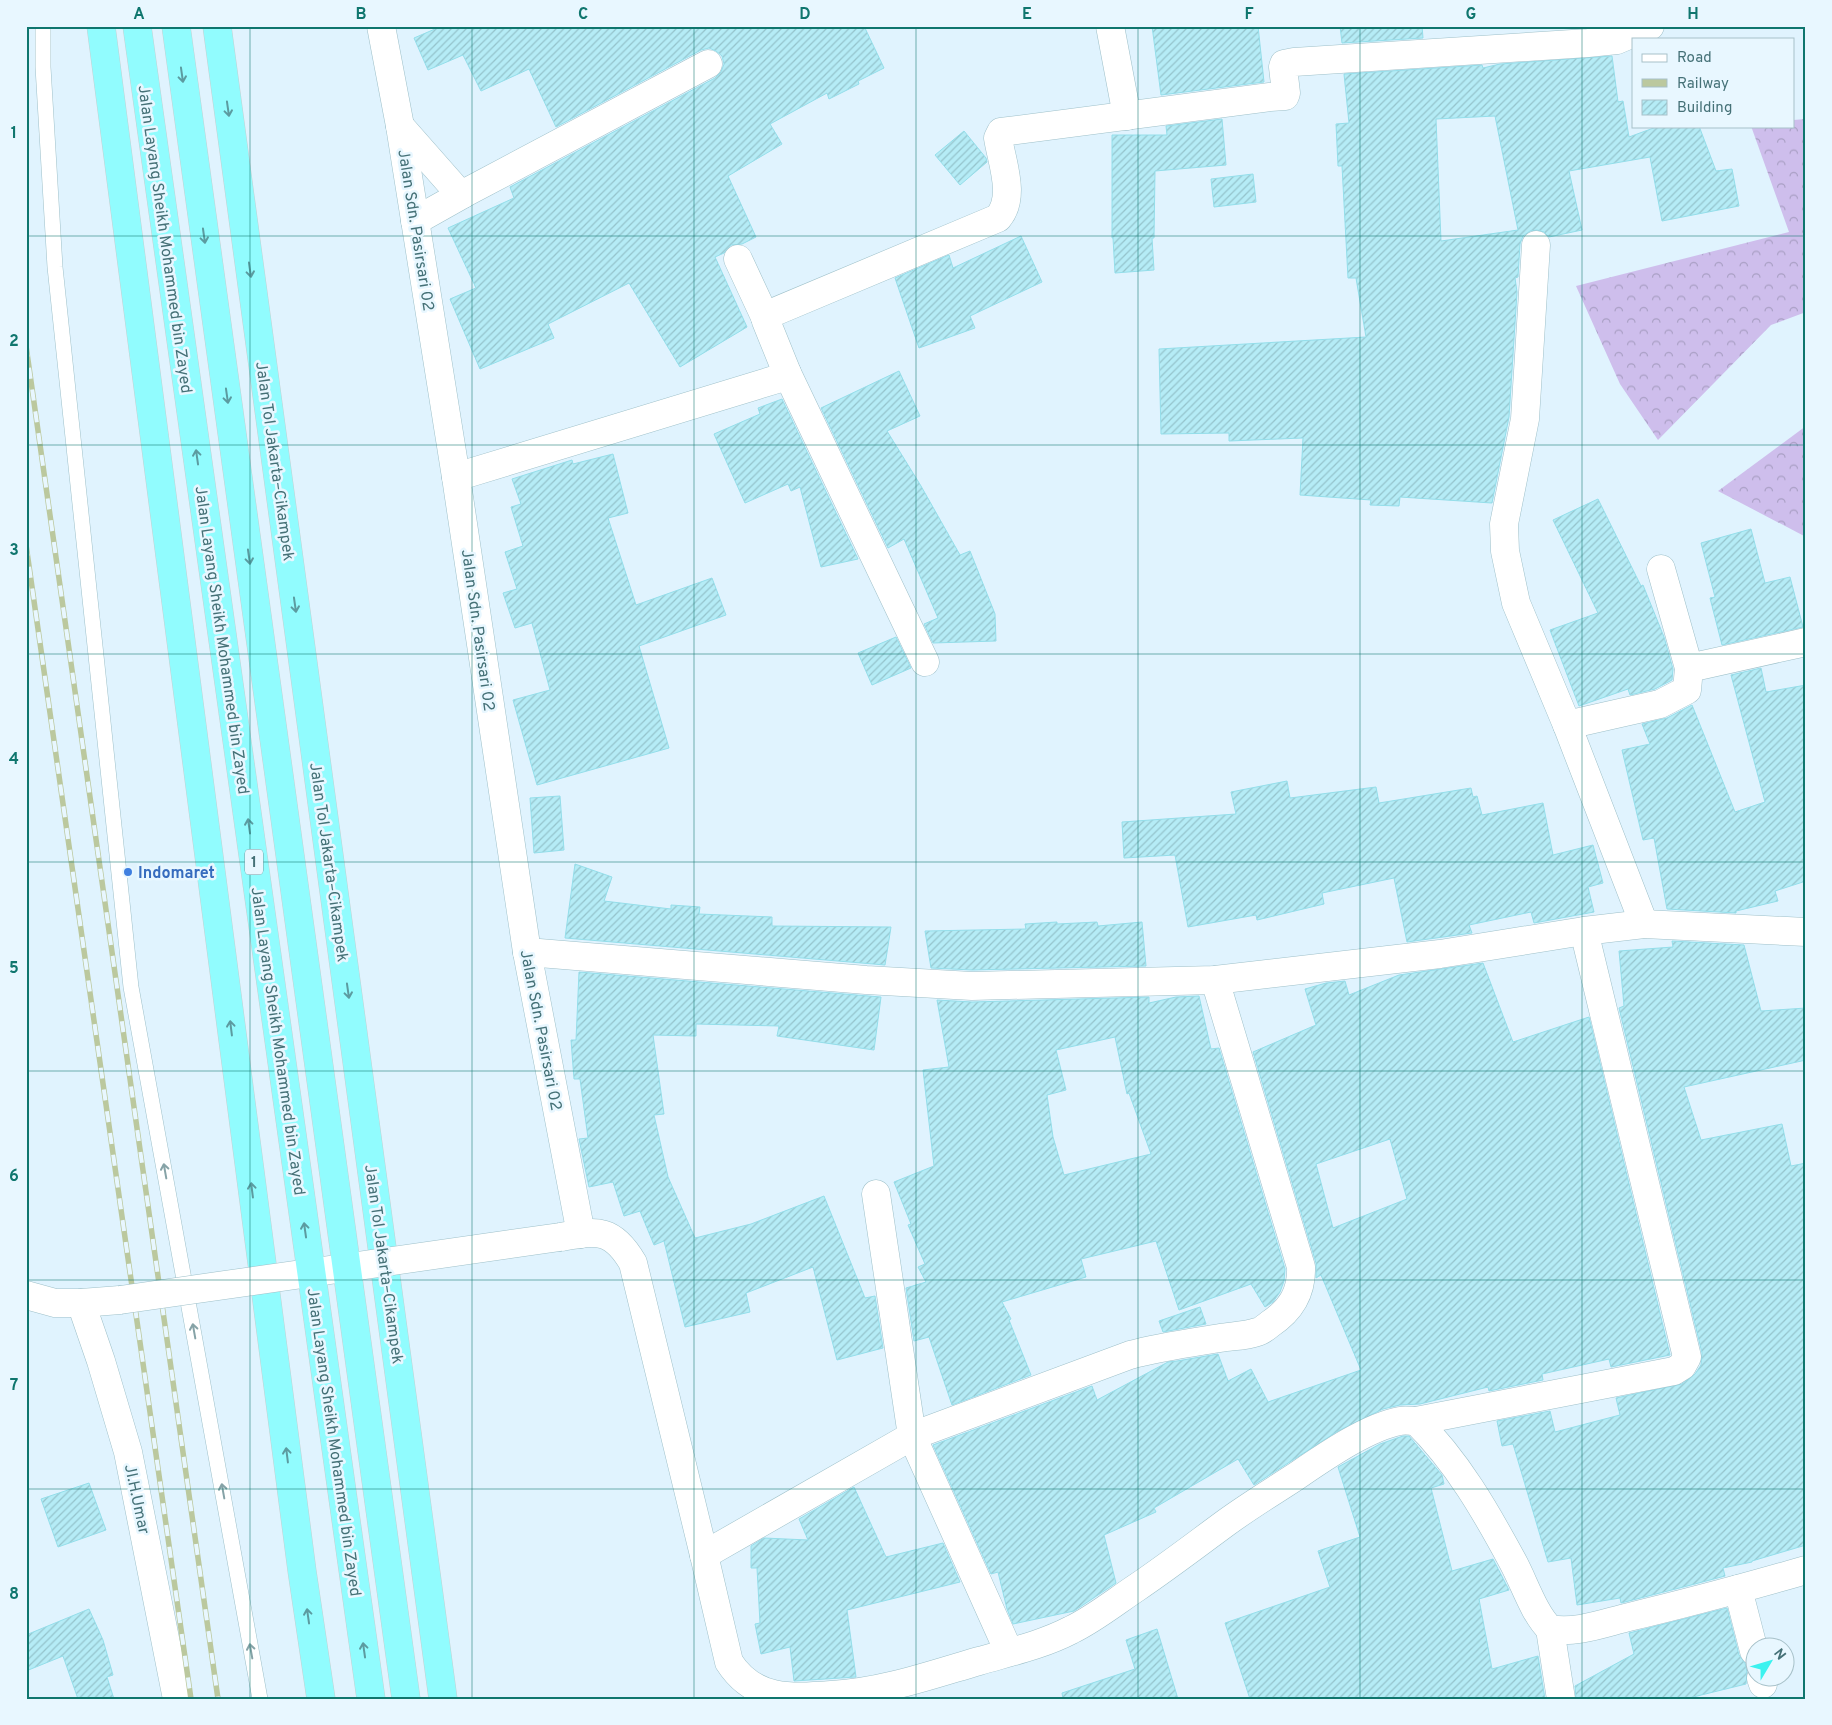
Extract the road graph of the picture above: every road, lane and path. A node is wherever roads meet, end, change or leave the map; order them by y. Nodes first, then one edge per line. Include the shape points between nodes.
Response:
1 (43, 26) edge
2 (101, 26) edge
3 (137, 26) edge
4 (176, 26) edge
5 (217, 26) edge
6 (381, 26) edge
7 (1110, 26) edge
8 (1650, 26) edge
9 (708, 64) dead end
10 (1127, 116) junction
11 (400, 126) junction
12 (463, 194) junction
13 (416, 221) junction
14 (1536, 244) dead end
15 (738, 259) dead end
16 (765, 317) junction
17 (787, 373) junction
18 (456, 477) junction
19 (1661, 569) dead end
20 (1806, 642) edge
21 (925, 662) dead end
22 (1689, 668) junction
23 (1567, 726) junction
24 (1644, 924) junction
25 (1584, 931) junction
26 (1806, 932) edge
27 (527, 952) junction
28 (1215, 980) junction
29 (876, 1194) dead end
30 (570, 1235) junction
31 (26, 1295) edge
32 (81, 1303) junction
33 (1416, 1421) junction
34 (912, 1436) junction
35 (704, 1555) junction
36 (1806, 1570) edge
37 (1738, 1589) junction
38 (1550, 1629) junction
39 (1750, 1638) edge
40 (1009, 1652) junction
41 (914, 1690) edge
42 (177, 1699) edge
43 (260, 1699) edge
44 (321, 1699) edge
45 (371, 1699) edge
46 (406, 1699) edge
47 (443, 1699) edge
48 (1562, 1699) edge

43 -> 1 lane via 131,987 55,267
44 -> 2 highway via 300,1561
45 -> 3 highway, Jalan Layang Sheikh Mohammed bin Zayed / 1, bridge
4 -> 46 highway, bridge
5 -> 47 highway, Jalan Tol Jakarta–Cikampek
6 - 11 street, Jalan Sdn. Pasirsari 02
7 - 10 street
8 - 10 street via 1617,40 1588,44 1294,62 1283,67 1285,96
9 - 12 street
10 - 16 street via 1001,132 998,138 1007,194 998,218
11 - 12 street
11 - 13 street, Jalan Sdn. Pasirsari 02
12 - 13 street
13 - 18 street, Jalan Sdn. Pasirsari 02
14 - 23 street via 1525,419 1504,524 1504,551 1516,603
15 - 16 street
16 - 17 street
17 - 18 street via 782,378
17 - 21 street
18 - 27 street, Jalan Sdn. Pasirsari 02
19 - 22 street
20 - 22 street
22 - 23 street via 1687,690 1660,704
23 - 24 street
24 - 25 street
24 - 26 street
25 - 28 street via 1440,954
25 - 33 street via 1686,1357 1682,1366 1674,1371
27 - 28 street via 972,986
27 - 30 street, Jalan Sdn. Pasirsari 02
28 - 34 street via 1301,1267 1294,1302 1278,1319 1258,1332 1130,1355
29 - 34 street
30 - 32 street, bridge
30 - 35 street via 607,1235 624,1249 633,1263
31 - 32 street via 55,1303
32 - 42 street, JI.H.Umar via 128,1452
33 - 38 street via 1447,1454 1471,1490 1503,1542 1540,1617
33 - 40 street via 1388,1424 1326,1457 1072,1630
34 - 35 street
34 - 40 street
35 - 41 street via 729,1662 750,1685 778,1696 807,1697
36 - 37 street
37 - 38 street via 1575,1629
37 - 39 street
38 - 48 street
40 - 41 street

